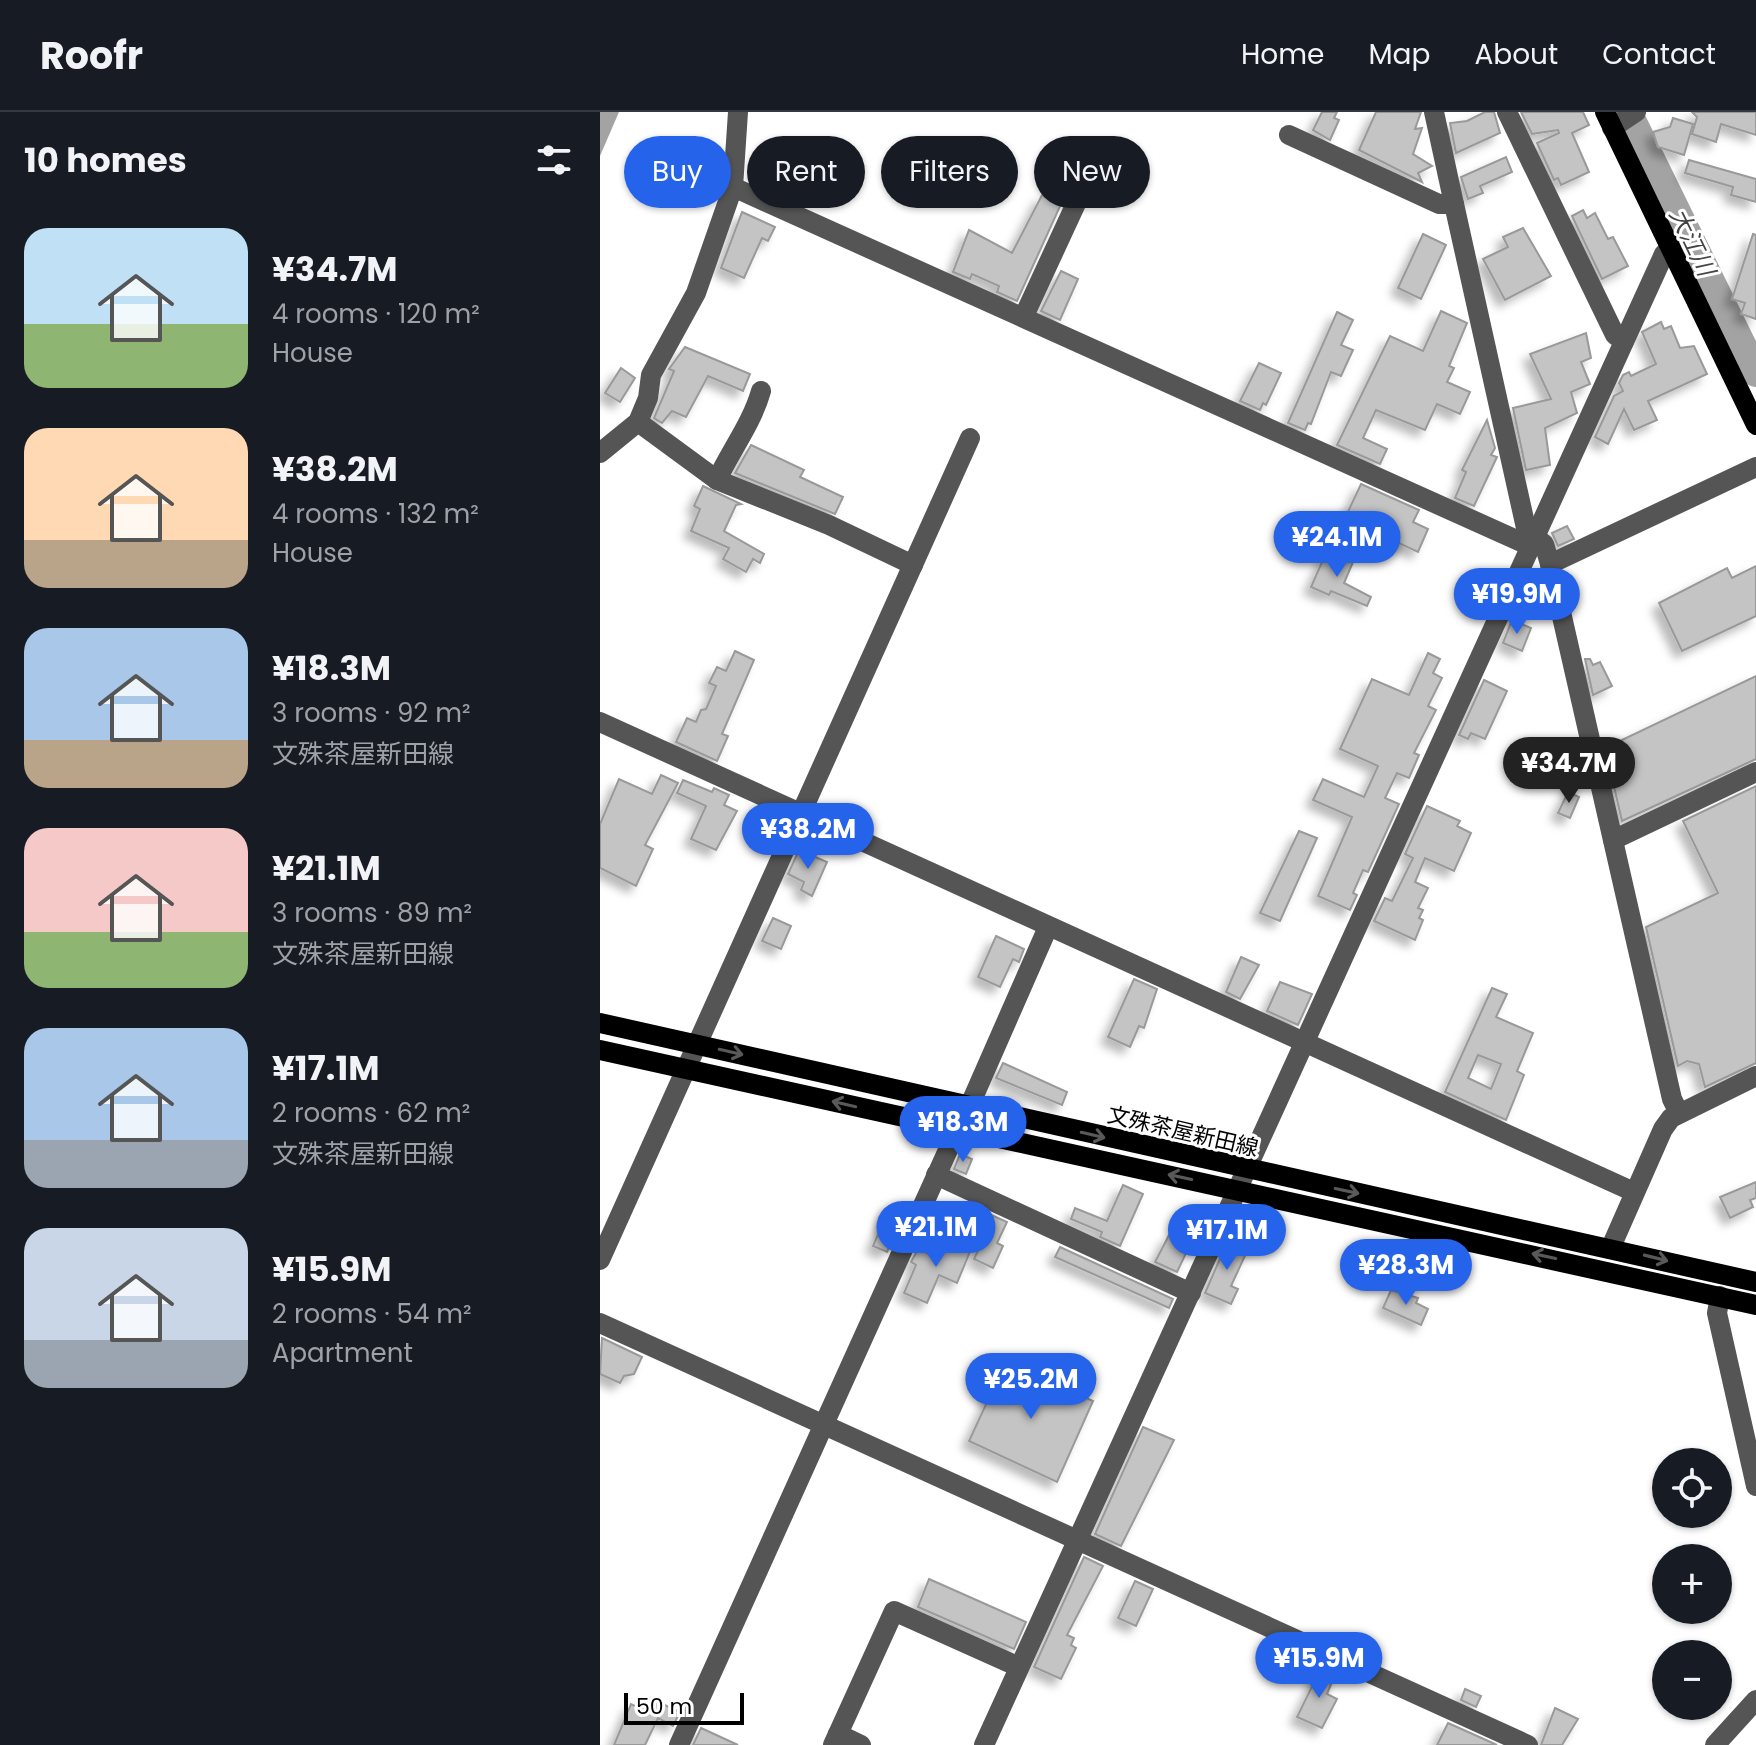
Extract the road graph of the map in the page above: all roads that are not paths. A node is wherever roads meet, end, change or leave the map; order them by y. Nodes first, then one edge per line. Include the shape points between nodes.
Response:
1 (738, 112) edge
2 (1434, 112) edge
3 (1507, 112) edge
4 (1619, 119) edge
5 (1289, 135) dead end
6 (733, 187) junction
7 (1454, 204) junction
8 (1074, 208) edge
9 (1671, 247) junction
10 (1024, 316) junction
11 (1624, 341) junction
12 (761, 391) dead end
13 (1753, 412) edge
14 (638, 422) junction
15 (970, 438) dead end
16 (600, 453) edge
17 (1756, 467) edge
18 (717, 480) junction
19 (1532, 541) junction
20 (1550, 564) junction
21 (913, 565) junction
22 (600, 722) edge
23 (1756, 772) edge
24 (800, 814) junction
25 (1613, 840) junction
26 (1048, 927) junction
27 (600, 1023) edge
28 (697, 1044) junction
29 (1302, 1044) junction
30 (600, 1050) edge
31 (688, 1068) junction
32 (1756, 1076) edge
33 (969, 1107) junction
34 (1671, 1120) junction
35 (957, 1130) junction
36 (936, 1175) junction
37 (1241, 1179) junction
38 (1634, 1192) junction
39 (1611, 1247) junction
40 (600, 1260) edge
41 (1756, 1282) edge
42 (1191, 1293) junction
43 (1720, 1296) junction
44 (1756, 1305) edge
45 (600, 1323) edge
46 (821, 1425) junction
47 (1756, 1486) edge
48 (1076, 1541) junction
49 (1019, 1667) junction
50 (1756, 1700) edge
51 (835, 1740) edge
52 (679, 1745) edge
53 (861, 1745) edge
54 (984, 1745) edge
55 (1528, 1745) edge
56 (1715, 1745) edge

1 - 6 street
2 - 7 street
3 - 11 street via 1615,335
4 - 9 main road
5 - 7 street via 1439,204
6 - 10 street
6 - 14 street via 696,293 651,375
7 - 19 street
8 - 10 street
9 - 11 street
9 - 13 main road
10 - 19 street
11 - 19 street
12 - 18 street via 755,414 733,443
14 - 16 street
14 - 18 street
15 - 21 street
17 - 20 street
18 - 21 street
19 - 20 street via 1544,544
19 - 29 street
20 - 25 street
21 - 24 street
22 - 24 street
23 - 25 street
24 - 26 street
24 - 28 street
25 - 34 street via 1672,1099
26 - 29 street
26 - 33 street
27 - 28 main road, 文殊茶屋新田線
28 - 31 street
28 -> 33 main road, 文殊茶屋新田線
29 - 37 street
29 - 38 street
30 - 31 main road, 文殊茶屋新田線
35 -> 31 main road, 文殊茶屋新田線
31 - 40 street
32 - 34 street
33 -> 37 main road, 文殊茶屋新田線
34 - 38 street
35 - 36 street
37 -> 35 main road, 文殊茶屋新田線
36 - 42 street
36 - 46 street
37 -> 39 main road, 文殊茶屋新田線
37 - 42 street
43 -> 37 main road, 文殊茶屋新田線
38 - 39 street
39 -> 41 main road, 文殊茶屋新田線
42 - 48 street
43 - 44 main road, 文殊茶屋新田線
43 - 47 street via 1717,1313
45 - 46 street
46 - 48 street
46 - 52 street
48 - 49 street
48 - 55 street
49 - 51 street via 894,1611
49 - 54 street
50 - 56 street
51 - 53 street

